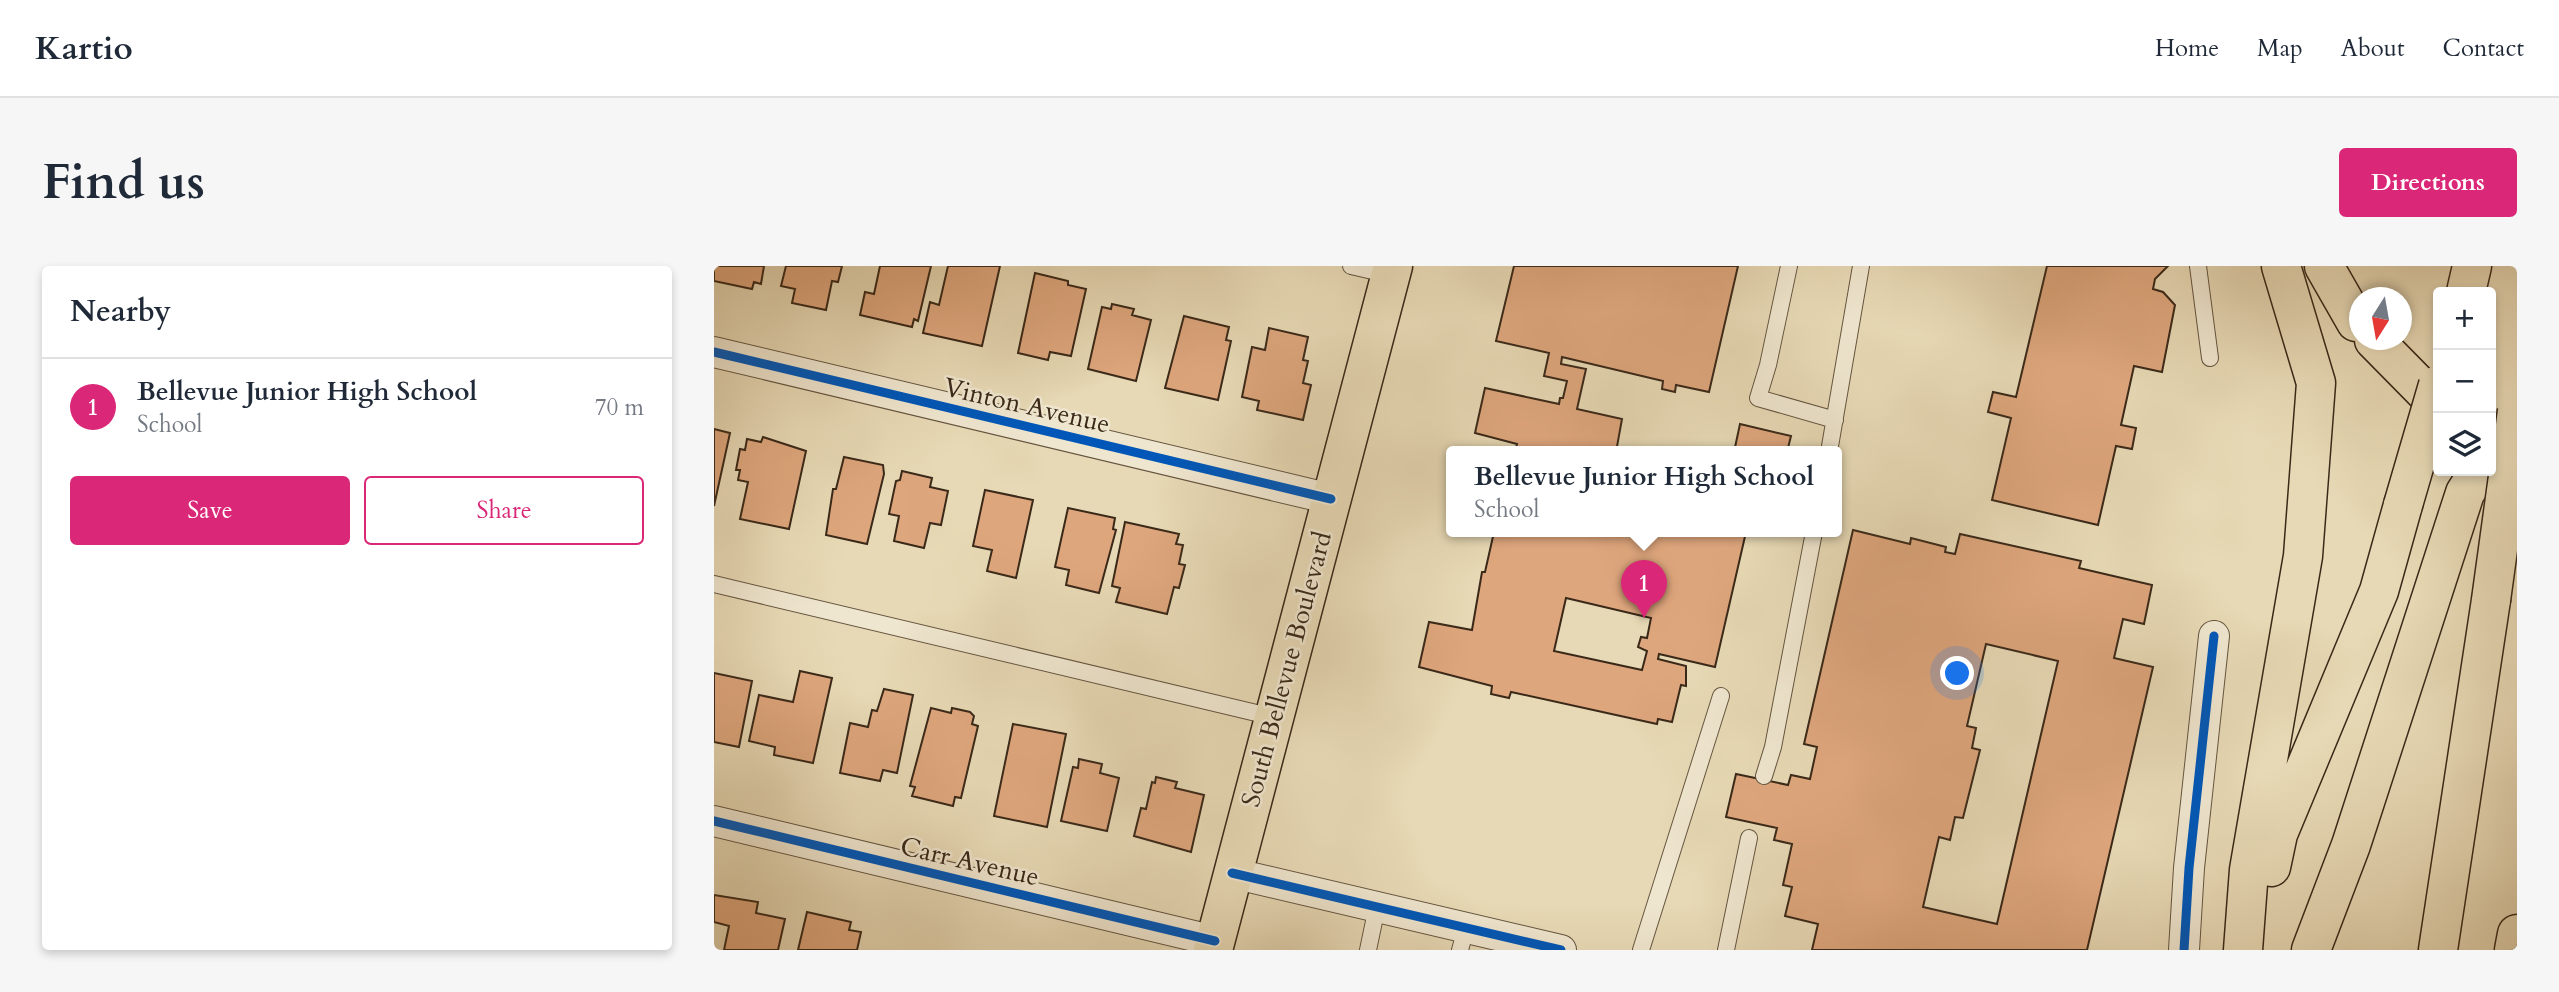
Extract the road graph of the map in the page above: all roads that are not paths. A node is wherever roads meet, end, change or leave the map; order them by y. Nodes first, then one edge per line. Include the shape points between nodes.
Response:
1 (1351, 266) edge
2 (1789, 266) edge
3 (1861, 266) edge
4 (2198, 266) edge
5 (2281, 266) edge
6 (2306, 266) edge
7 (2324, 266) edge
8 (1392, 271) edge
9 (2349, 306) edge
10 (2349, 314) edge
11 (2384, 350) edge
12 (714, 352) edge
13 (2210, 358) dead end
14 (2433, 400) edge
15 (2433, 402) edge
16 (2517, 411) edge
17 (1835, 420) junction
18 (2496, 445) edge
19 (1830, 446) edge
20 (2496, 463) edge
21 (2476, 476) edge
22 (2517, 485) edge
23 (1331, 499) junction
24 (1813, 537) edge
25 (714, 584) edge
26 (2214, 636) dead end
27 (1721, 696) dead end
28 (1273, 717) junction
29 (1764, 776) dead end
30 (714, 821) edge
31 (1749, 838) dead end
32 (1232, 873) junction
33 (1377, 907) junction
34 (2517, 934) edge
35 (1463, 939) edge
36 (1214, 945) edge
37 (1368, 950) edge
38 (1561, 950) edge
39 (1641, 950) edge
40 (1726, 950) edge
41 (2184, 950) edge
42 (2243, 950) edge
43 (2252, 950) edge
44 (2311, 950) edge
45 (2438, 950) edge
46 (2514, 950) edge

1 - 8 lane
2 - 17 lane via 1758,398
3 - 17 lane
4 - 13 lane
5 - 42 main road via 2316,383 2303,556 2249,870
6 - 10 main road
7 - 9 main road
8 - 23 main road, South Bellevue Boulevard
11 - 14 main road
12 - 23 street, Vinton Avenue
15 - 43 main road, bridge via 2379,592 2278,834
16 - 18 main road
16 - 45 main road, bridge
17 - 19 lane
20 - 22 main road
21 - 44 main road via 2465,493 2351,845
23 - 28 main road, South Bellevue Boulevard
24 - 29 lane
25 - 28 lane
26 - 41 street
27 - 39 lane
28 - 32 main road, South Bellevue Boulevard
30 - 36 street, Carr Avenue
31 - 40 lane
32 - 33 street
32 - 36 main road, South Bellevue Boulevard
33 - 35 street
33 - 37 lane
34 - 46 main road
35 - 38 street

